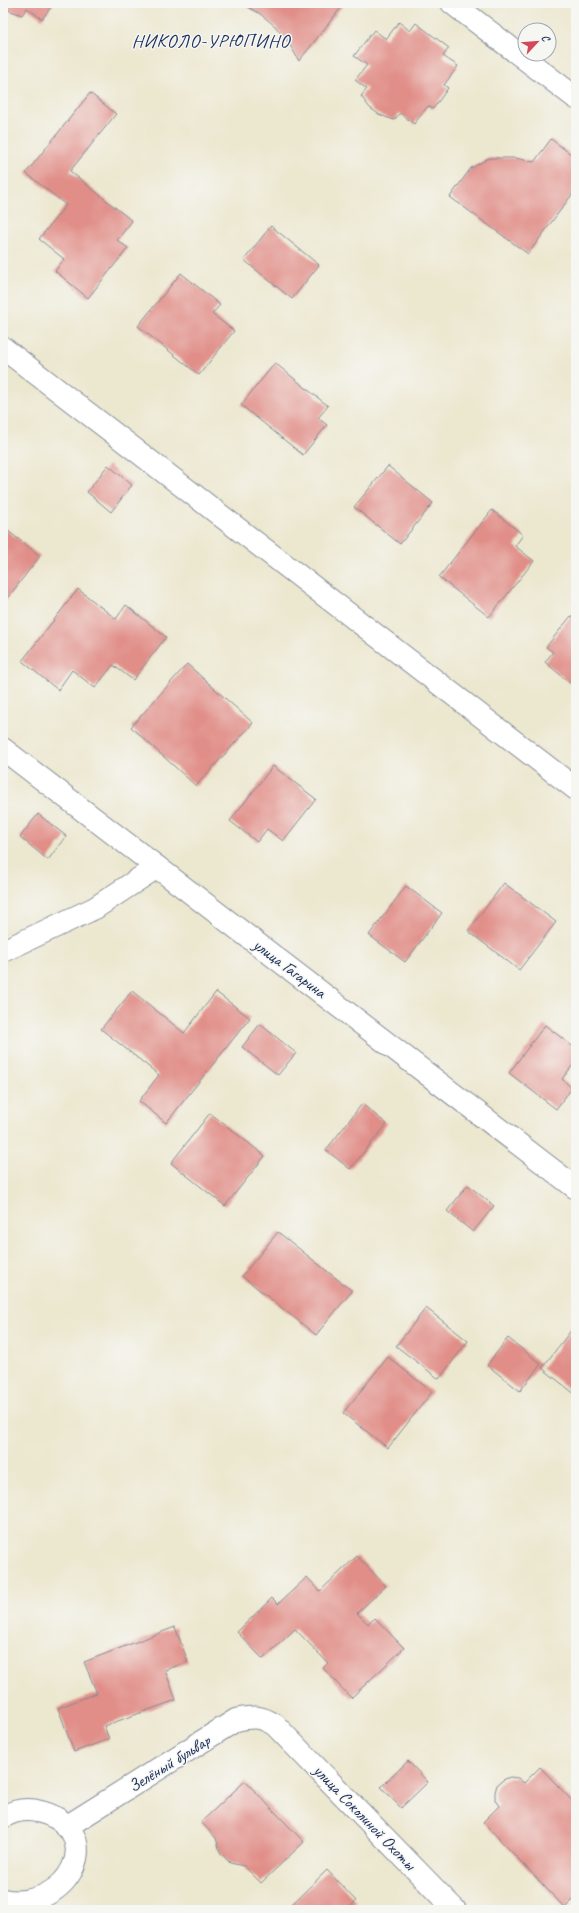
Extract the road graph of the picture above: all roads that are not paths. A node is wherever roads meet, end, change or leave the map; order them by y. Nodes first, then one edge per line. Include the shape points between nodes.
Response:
1 (452, 3) edge
2 (576, 98) edge
3 (3, 348) edge
4 (3, 749) edge
5 (576, 789) edge
6 (157, 867) junction
7 (3, 951) edge
8 (576, 1188) edge
9 (275, 1725) joint
10 (3, 1817) edge
11 (66, 1827) junction
12 (3, 1900) edge
13 (455, 1910) edge

1 - 2 street
3 - 5 street
4 - 6 street, улица Гагарина
6 - 7 street via 95,908
6 - 8 street, улица Гагарина
9 - 11 street, Зелёный бульвар via 264,1718 248,1717 236,1720
9 - 13 street, улица Соколиной Охоты
10 - 11 street via 12,1812 31,1809 51,1814
11 - 12 street via 76,1846 77,1860 70,1886 55,1900 35,1908 14,1906

